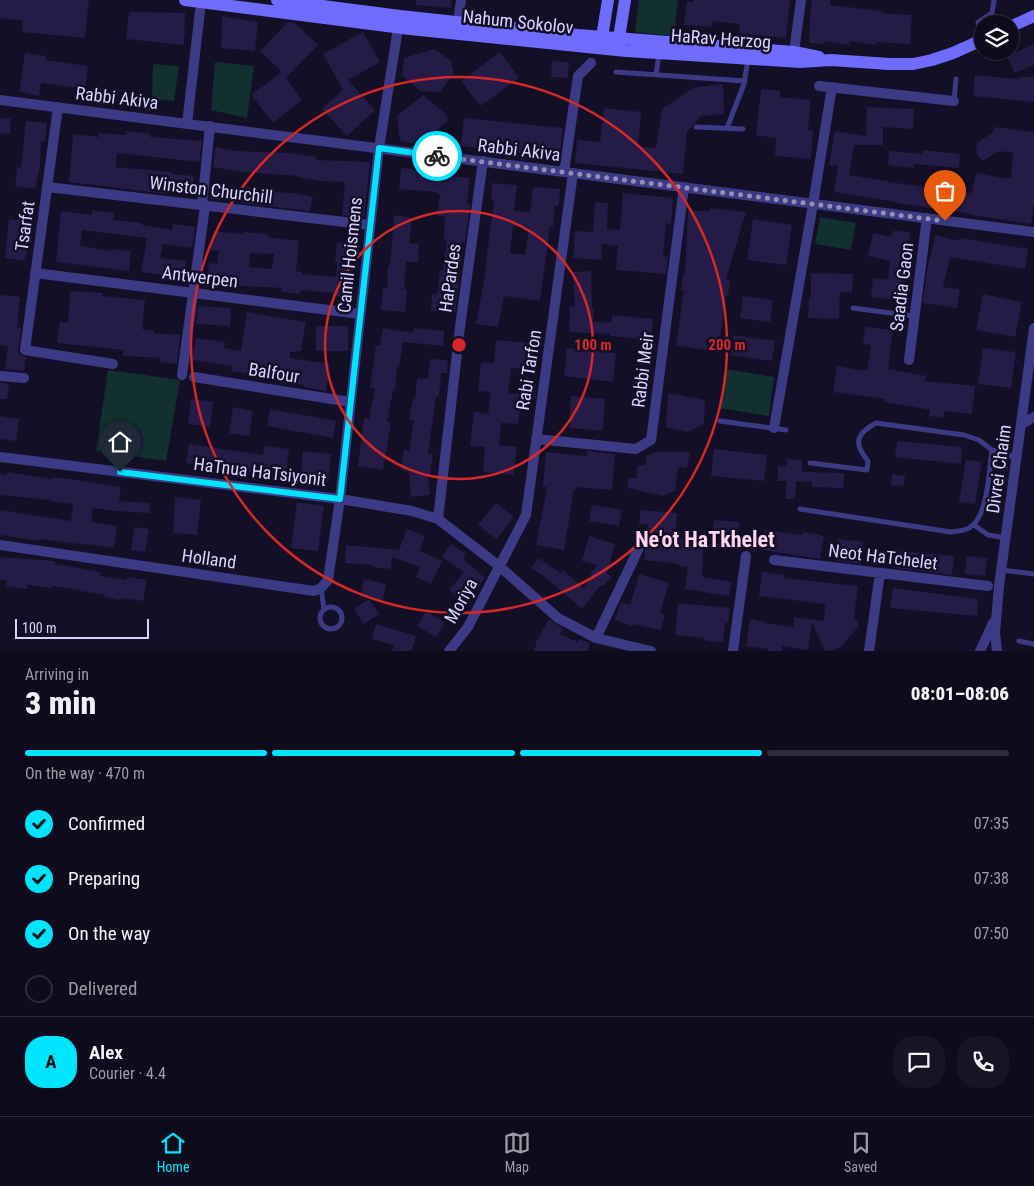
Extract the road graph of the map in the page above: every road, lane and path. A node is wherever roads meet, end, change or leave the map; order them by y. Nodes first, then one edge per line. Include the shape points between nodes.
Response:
1 (185, 0) edge
2 (276, 0) edge
3 (461, 0) edge
4 (625, 0) edge
5 (801, 0) edge
6 (994, 0) edge
7 (204, 1) edge
8 (607, 4) edge
9 (623, 14) junction
10 (990, 15) edge
11 (1034, 16) edge
12 (399, 22) junction
13 (458, 22) junction
14 (1019, 24) edge
15 (578, 35) junction
16 (602, 37) junction
17 (619, 38) junction
18 (646, 40) junction
19 (974, 43) edge
20 (609, 49) junction
21 (794, 52) junction
22 (659, 53) junction
23 (748, 58) junction
24 (831, 60) junction
25 (591, 63) dead end
26 (616, 72) dead end
27 (656, 74) junction
28 (956, 79) dead end
29 (745, 80) junction
30 (818, 86) dead end
31 (832, 87) junction
32 (0, 100) edge
33 (954, 101) joint
34 (58, 107) junction
35 (187, 124) junction
36 (210, 126) junction
37 (696, 127) dead end
38 (727, 128) junction
39 (743, 129) dead end
40 (379, 148) junction
41 (483, 161) junction
42 (569, 172) junction
43 (47, 186) junction
44 (684, 187) junction
45 (814, 204) junction
46 (203, 205) junction
47 (927, 218) junction
48 (370, 225) junction
49 (1034, 232) edge
50 (35, 273) junction
51 (193, 293) junction
52 (853, 308) dead end
53 (360, 314) junction
54 (915, 316) junction
55 (1034, 328) edge
56 (909, 360) dead end
57 (113, 364) dead end
58 (182, 375) dead end
59 (0, 376) edge
60 (194, 377) dead end
61 (24, 378) dead end
62 (350, 402) junction
63 (1034, 417) edge
64 (720, 420) dead end
65 (1022, 424) junction
66 (1034, 424) edge
67 (774, 428) junction
68 (786, 430) dead end
69 (536, 439) junction
70 (992, 450) junction
71 (0, 457) edge
72 (1017, 458) junction
73 (810, 463) dead end
74 (340, 499) junction
75 (800, 509) dead end
76 (438, 519) junction
77 (974, 525) junction
78 (1006, 538) junction
79 (0, 546) edge
80 (638, 550) dead end
81 (746, 556) dead end
82 (774, 560) dead end
83 (499, 566) junction
84 (1002, 570) junction
85 (880, 573) junction
86 (1034, 574) edge
87 (988, 586) dead end
88 (317, 589) junction
89 (324, 609) junction
90 (996, 615) junction
91 (596, 638) junction
92 (1019, 641) dead end
93 (1034, 644) edge
94 (449, 651) edge
95 (652, 651) edge
96 (733, 651) edge
97 (870, 651) edge
98 (980, 651) edge
99 (995, 651) edge

1 - 7 main road, Nahum Sokolov
2 - 12 main road, Nahum Sokolov
3 - 13 street
4 - 9 main road
5 - 21 street
6 - 10 lane
7 - 12 main road, Nahum Sokolov
7 - 35 street
8 - 15 main road via 594,28
8 - 16 main road
9 - 17 main road
9 - 18 main road via 630,31
11 - 14 main road
12 - 13 main road, Nahum Sokolov
12 - 20 main road, Nahum Sokolov
12 - 40 street, Camil Hoismens
13 - 15 main road, Nahum Sokolov
15 - 16 main road, Nahum Sokolov
16 - 17 main road, Nahum Sokolov
16 - 20 main road
17 - 18 main road, HaRav Herzog
17 - 20 main road
18 - 21 main road, HaRav Herzog
19 - 24 main road, HaRav Herzog via 953,53 913,64
20 - 22 main road, HaRav Herzog
21 - 24 main road, HaRav Herzog
22 - 23 main road, HaRav Herzog
22 - 27 lane
23 - 24 main road, HaRav Herzog via 800,62
23 - 29 lane
25 - 42 street, Rabi Tarfon via 578,76
26 - 27 lane
27 - 29 lane
28 - 33 lane
29 - 38 lane
30 - 31 street
31 - 33 street
31 - 45 street
32 - 34 street, Rabbi Akiva
34 - 35 street, Rabbi Akiva
34 - 43 street, Tsarfat
35 - 36 street, Rabbi Akiva
36 - 40 street, Rabbi Akiva
36 - 46 street
37 - 38 lane
38 - 39 lane
40 - 41 street, Rabbi Akiva
40 - 48 street, Camil Hoismens
41 - 42 street, Rabbi Akiva
41 - 76 street, HaPardes
42 - 44 street, Rabbi Akiva
42 - 69 street, Rabi Tarfon
43 - 46 street, Winston Churchill
43 - 50 street, Tsarfat
44 - 45 street, Rabbi Akiva
44 - 69 street, Rabbi Meir via 650,440 636,449
45 - 47 street, Rabbi Akiva
45 - 67 street
46 - 48 street, Winston Churchill
46 - 51 street
47 - 49 street, Rabbi Akiva
47 - 54 street, Saadia Gaon
48 - 53 street, Camil Hoismens
50 - 51 street, Antwerpen
50 - 57 street, Tsarfat via 25,350
51 - 53 street, Antwerpen
51 - 58 street
52 - 54 lane
53 - 62 street, Camil Hoismens
54 - 56 street, Saadia Gaon
55 - 65 street, Divrei Chaim
59 - 61 street
60 - 62 street, Balfour
62 - 74 street, Camil Hoismens
63 - 65 street
64 - 67 lane
65 - 66 lane
65 - 72 street, Divrei Chaim
67 - 68 lane
69 - 83 street, Rabi Tarfon via 526,515
70 - 72 lane
70 - 73 lane via 979,440 964,435 876,423 865,429 858,443 868,460 867,470
70 - 77 lane via 983,511
71 - 74 street, HaTnua HaTsiyonit
72 - 78 street, Divrei Chaim
74 - 76 street, HaTnua HaTsiyonit via 412,511
74 - 88 street via 328,580
75 - 77 lane via 951,532 964,531
76 - 83 street, HaTnua HaTsiyonit
77 - 78 lane via 988,535
78 - 84 street, Divrei Chaim
79 - 88 street, Holland
80 - 91 street
81 - 96 street
82 - 85 street, Neot HaTchelet
83 - 91 street, HaTnua HaTsiyonit via 558,618
83 - 94 street, Moriya via 468,627
84 - 86 lane
84 - 90 street, Divrei Chaim
85 - 87 street, Neot HaTchelet
85 - 97 street
88 - 89 lane
89 - 89 lane via 322,624 328,628 339,626 343,619 341,611 334,607
90 - 98 street, Divrei Chaim
90 - 99 street, Divrei Chaim
91 - 95 street, HaTnua HaTsiyonit
92 - 93 lane
98 - 99 street

